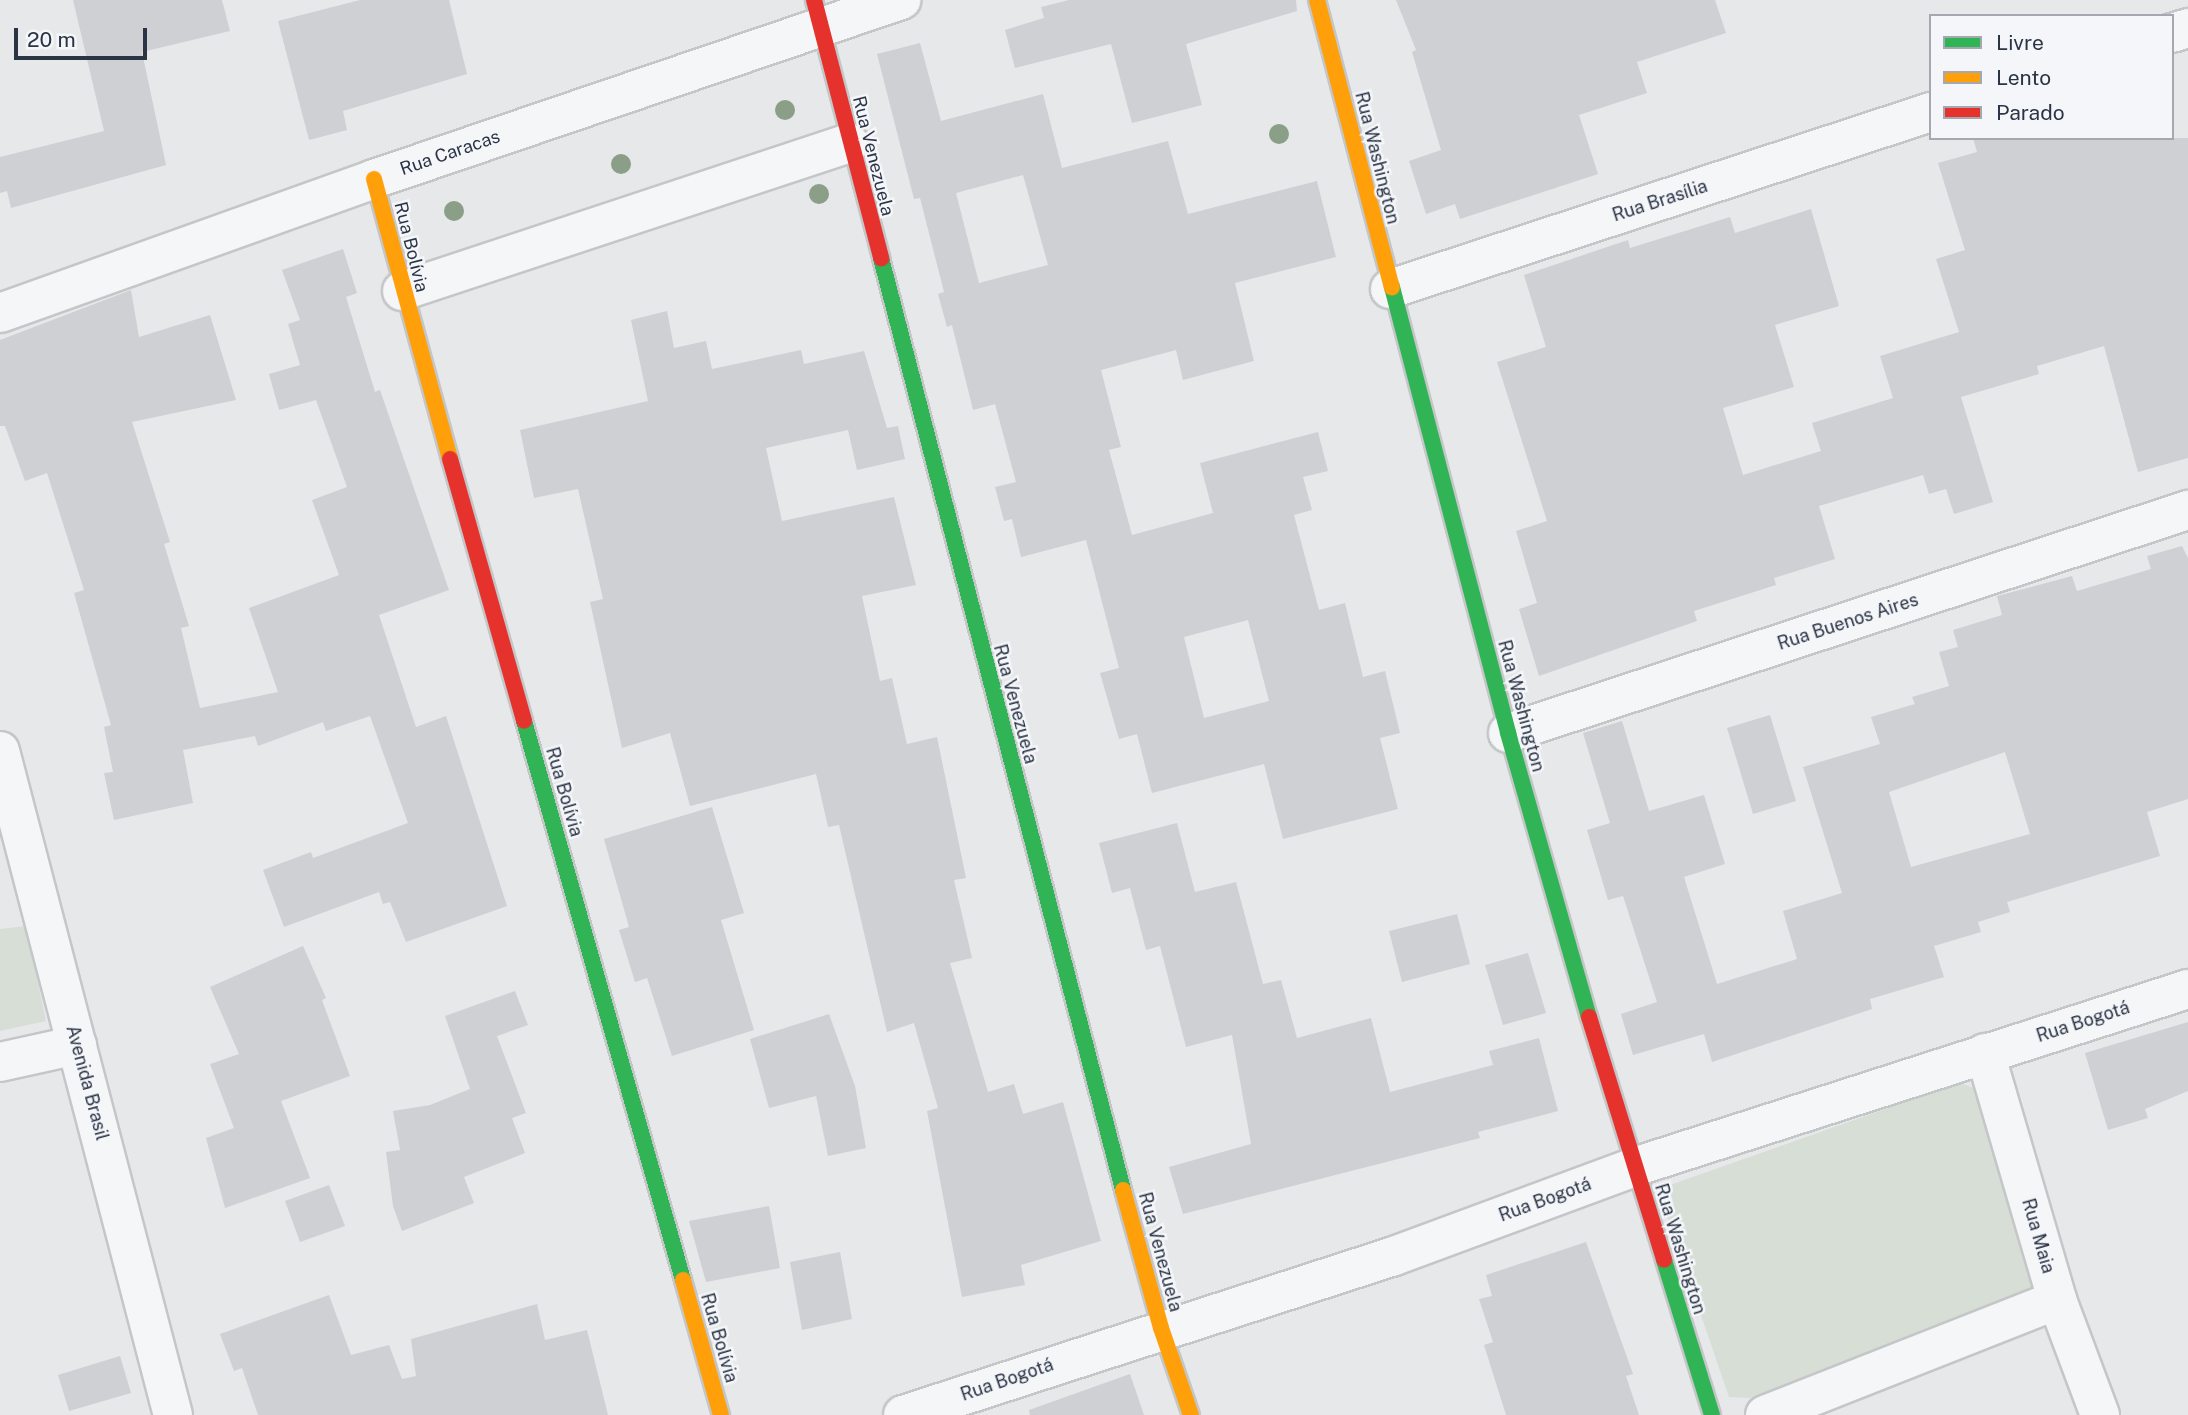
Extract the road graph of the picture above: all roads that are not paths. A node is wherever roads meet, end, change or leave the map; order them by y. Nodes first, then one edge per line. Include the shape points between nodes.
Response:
1 (901, 0) edge
2 (1317, 0) edge
3 (818, 14) edge
4 (1929, 113) edge
5 (849, 143) junction
6 (374, 179) junction
7 (1390, 289) junction
8 (402, 291) junction
9 (0, 313) edge
10 (2188, 510) edge
11 (1508, 733) junction
12 (0, 751) edge
13 (2188, 989) edge
14 (77, 1045) junction
15 (1985, 1053) junction
16 (0, 1062) edge
17 (1634, 1167) junction
18 (2057, 1300) junction
19 (1161, 1328) junction
20 (173, 1415) edge
21 (721, 1415) edge
22 (903, 1415) edge
23 (1191, 1415) edge
24 (1712, 1415) edge
25 (1765, 1415) edge
26 (2100, 1415) edge

1 - 3 street, Rua Caracas
2 - 7 street, Rua Washington
3 - 5 street, Rua Venezuela
3 - 6 street, Rua Caracas
4 - 7 street, Rua Brasília
5 - 8 street
5 - 19 street, Rua Venezuela
6 - 8 street, Rua Bolívia
6 - 9 street, Rua Caracas
7 - 11 street, Rua Washington
8 - 21 street, Rua Bolívia
10 - 11 street, Rua Buenos Aires
11 - 17 street, Rua Washington
12 - 14 street, Avenida Brasil
13 - 15 street, Rua Bogotá
14 - 16 street
14 - 20 street, Avenida Brasil
15 - 17 street, Rua Bogotá
15 - 18 street, Rua Maia
17 - 19 street, Rua Bogotá via 1394,1256
17 - 24 street, Rua Washington
18 - 25 street
18 - 26 street, Rua Maia
19 - 22 street, Rua Bogotá
19 - 23 street, Rua Venezuela

